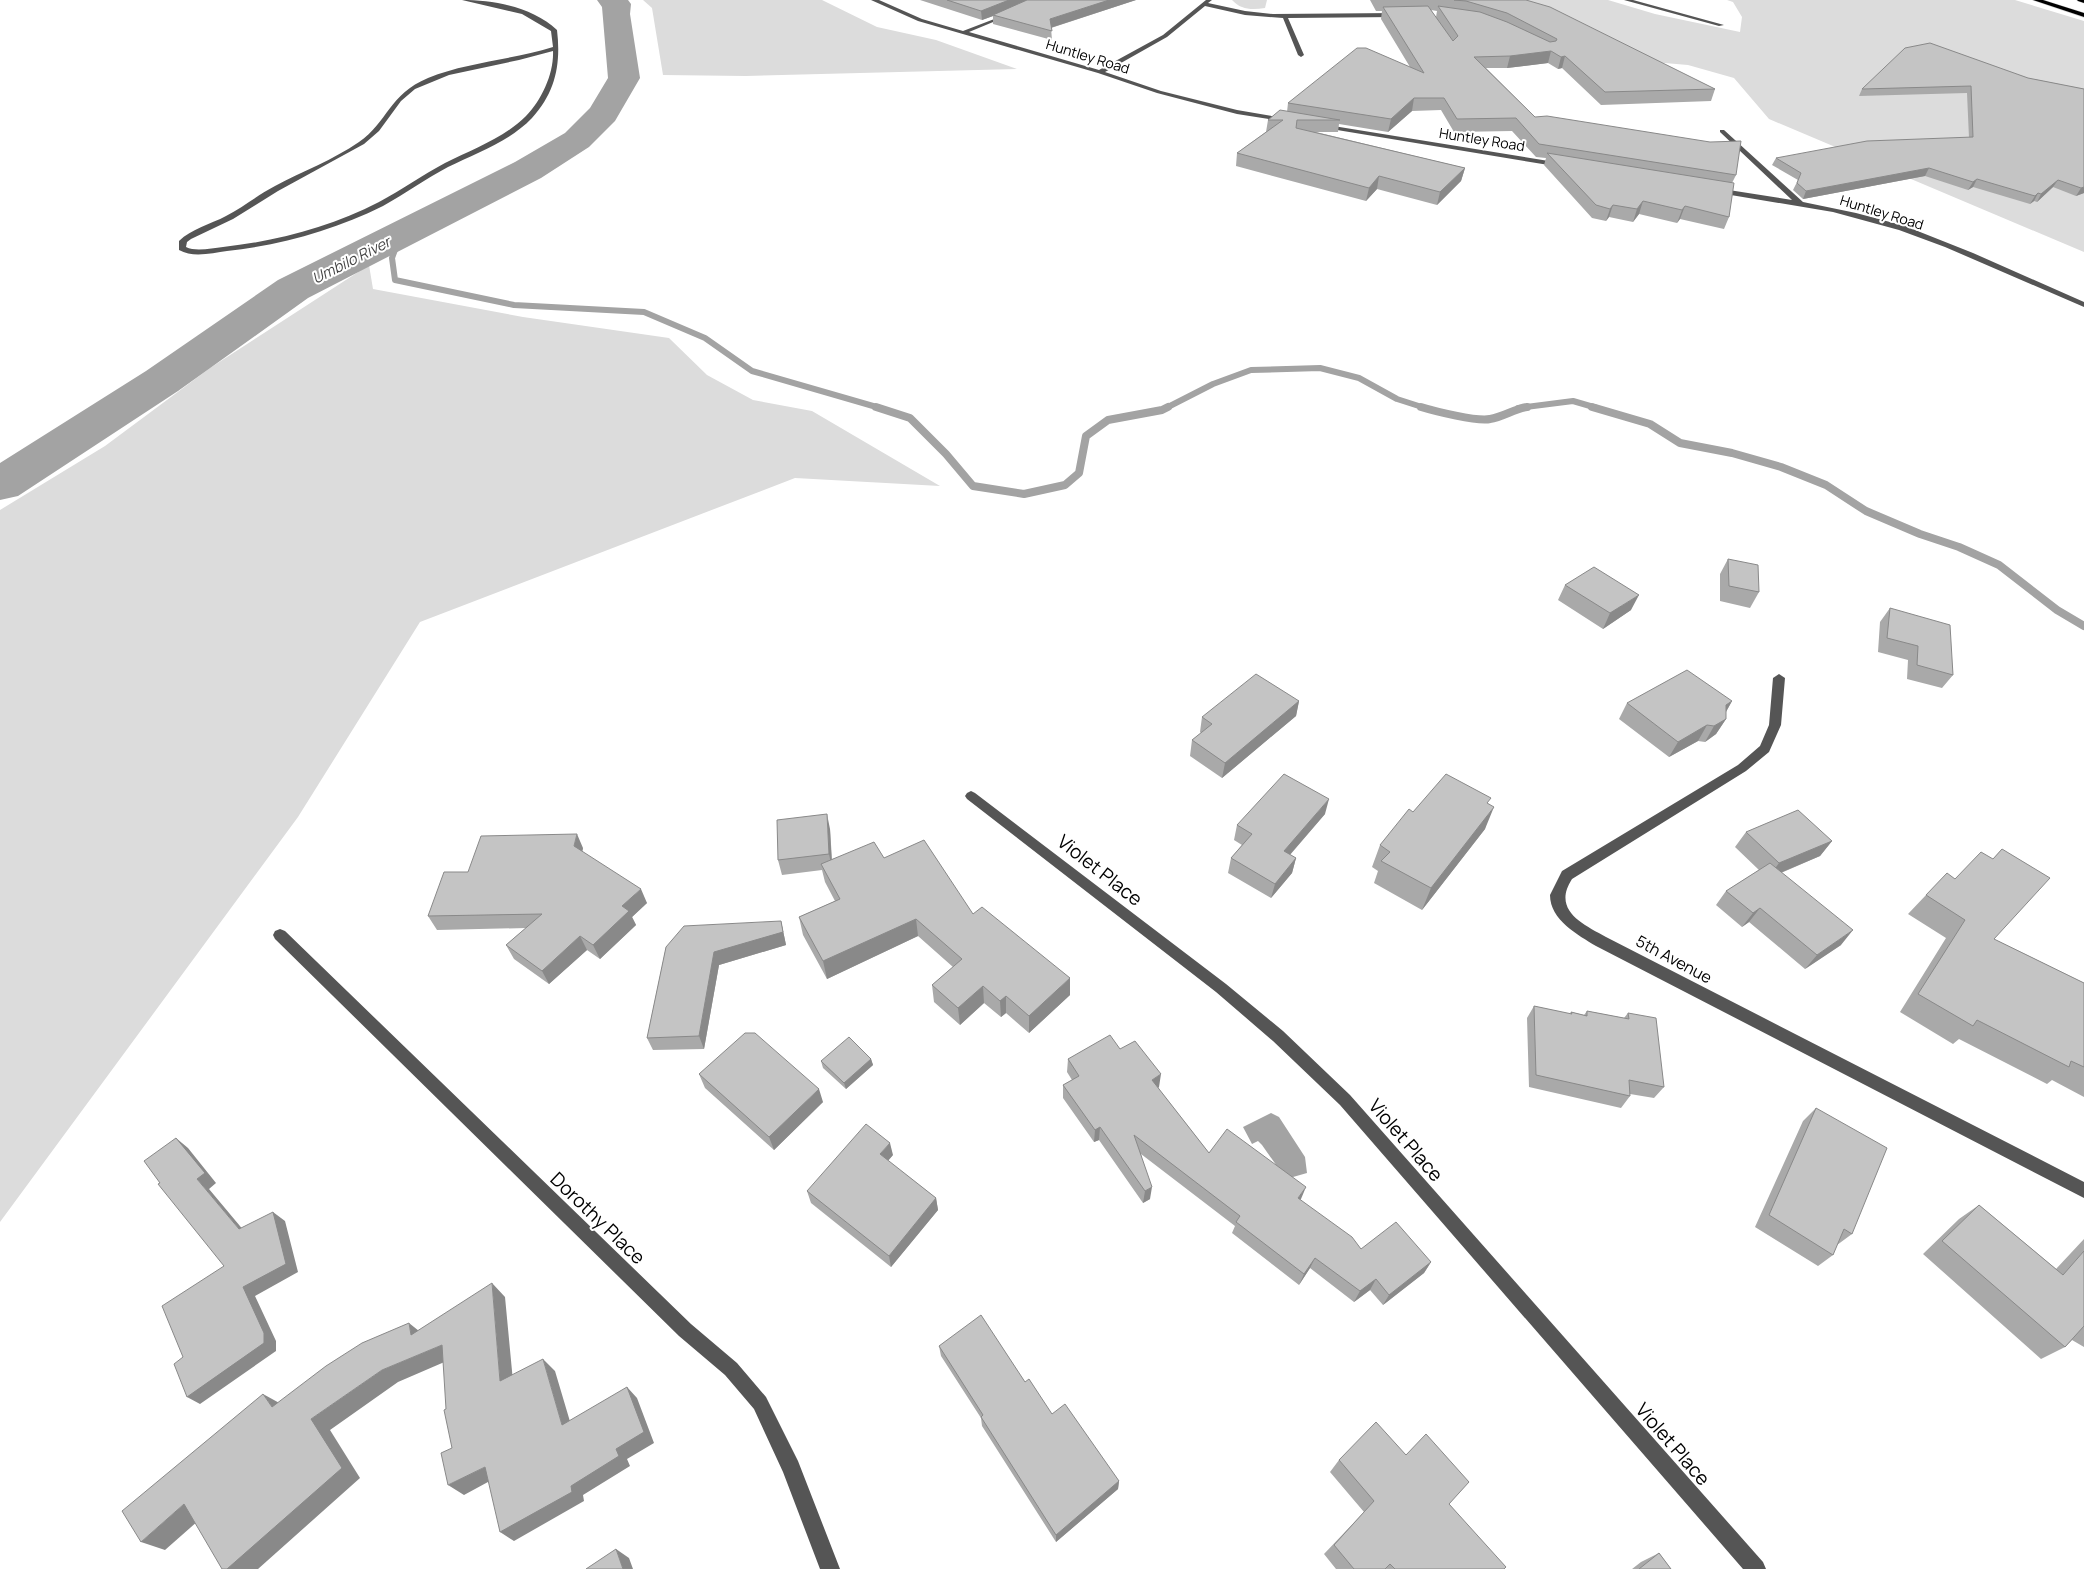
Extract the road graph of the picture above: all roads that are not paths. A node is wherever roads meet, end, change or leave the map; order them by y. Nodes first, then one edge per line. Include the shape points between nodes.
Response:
1 (465, 0) edge
2 (874, 0) edge
3 (1209, 0) edge
4 (1627, 0) edge
5 (2036, 0) edge
6 (2080, 0) edge
7 (2084, 1) edge
8 (1202, 4) junction
9 (1015, 11) edge
10 (1408, 15) edge
11 (2084, 15) edge
12 (1285, 16) junction
13 (1722, 25) dead end
14 (962, 33) junction
15 (555, 48) junction
16 (1301, 54) dead end
17 (1100, 72) junction
18 (1295, 122) edge
19 (1314, 125) edge
20 (1722, 131) dead end
21 (1567, 166) edge
22 (1713, 189) edge
23 (1800, 203) junction
24 (2084, 305) edge
25 (1779, 678) dead end
26 (970, 796) dead end
27 (280, 936) dead end
28 (2084, 1190) edge
29 (830, 1569) edge
30 (1756, 1569) edge

1 - 15 street via 505,7 542,20 554,30
2 - 14 street, Huntley Road via 920,20
3 - 8 street
4 - 13 street
5 - 11 highway
6 - 7 highway
8 - 12 street via 1245,13
8 - 17 street via 1165,36
9 - 14 street
10 - 12 street
12 - 16 street
14 - 17 street, Huntley Road
15 - 15 street via 527,58 452,73 412,88 394,104 379,130 365,141 273,190 229,218 193,234 183,242 182,248 189,252 252,246 343,220 388,200 504,135 529,116 544,94 556,60
17 - 18 street, Huntley Road via 1194,102
19 - 21 street, Huntley Road
20 - 23 street
22 - 23 street, Huntley Road
23 - 24 street, Huntley Road via 1902,228
25 - 28 street, 5th Avenue via 1775,725 1765,749 1742,768 1567,875 1558,889 1557,902 1562,914 1574,926 1634,959
26 - 30 street, Violet Place via 1221,988 1278,1036 1345,1100
27 - 29 street, Dorothy Place via 678,1323 737,1376 760,1403 791,1468

